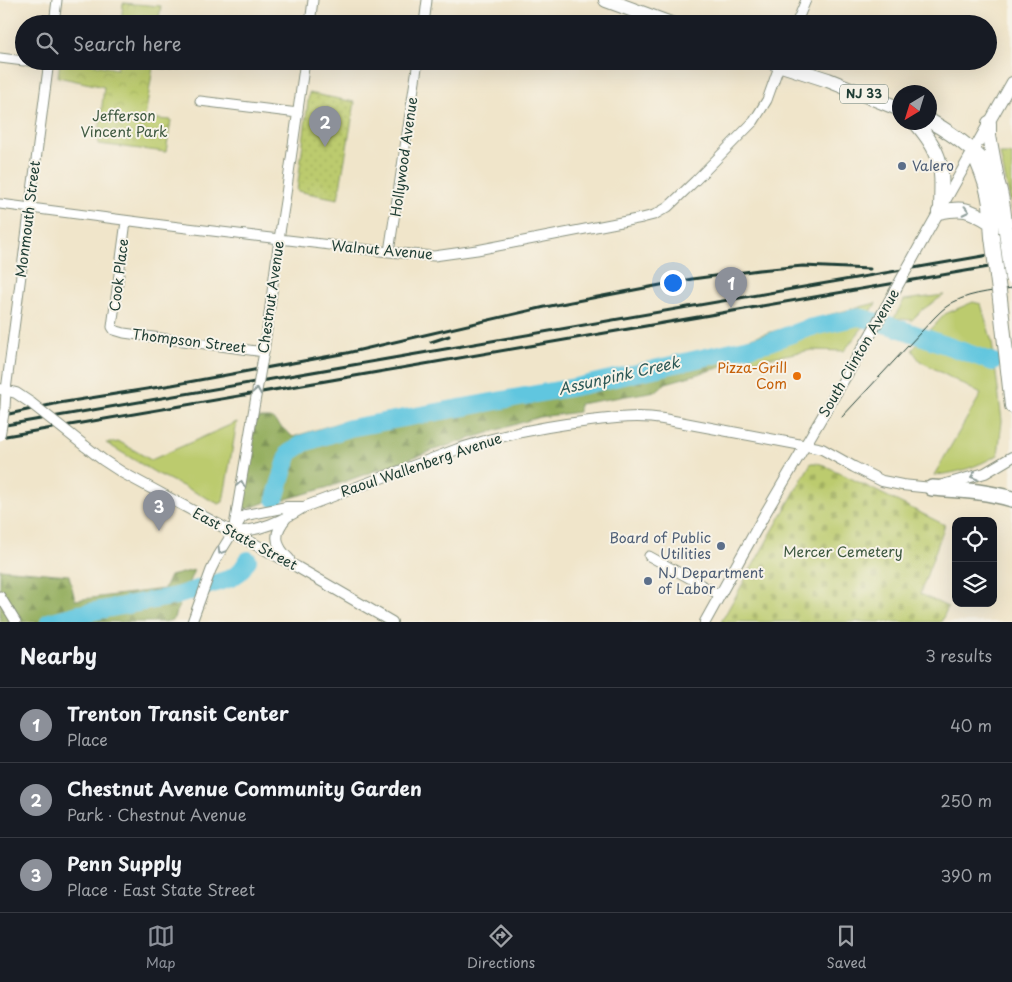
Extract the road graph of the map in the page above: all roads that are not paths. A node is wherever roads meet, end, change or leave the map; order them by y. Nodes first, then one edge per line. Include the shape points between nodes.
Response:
1 (57, 0) edge
2 (313, 0) edge
3 (427, 0) edge
4 (606, 0) edge
5 (806, 0) edge
6 (55, 15) edge
7 (311, 15) edge
8 (425, 15) edge
9 (647, 15) edge
10 (800, 15) edge
11 (0, 58) edge
12 (15, 60) edge
13 (48, 70) edge
14 (304, 70) edge
15 (417, 70) edge
16 (775, 70) edge
17 (798, 70) edge
18 (1012, 82) edge
19 (200, 101) dead end
20 (892, 106) edge
21 (298, 113) junction
22 (989, 124) junction
23 (937, 125) edge
24 (921, 130) edge
25 (972, 152) junction
26 (998, 184) junction
27 (0, 204) edge
28 (30, 208) junction
29 (940, 211) junction
30 (126, 221) junction
31 (990, 222) junction
32 (279, 239) junction
33 (389, 252) junction
34 (1012, 278) edge
35 (114, 330) joint
36 (264, 352) junction
37 (3, 389) edge
38 (1012, 406) edge
39 (0, 436) edge
40 (805, 445) junction
41 (1012, 457) edge
42 (932, 488) junction
43 (1012, 499) edge
44 (304, 506) junction
45 (286, 518) junction
46 (233, 532) junction
47 (649, 556) dead end
48 (297, 566) junction
49 (720, 595) junction
50 (2, 599) edge
51 (16, 622) edge
52 (192, 622) edge
53 (392, 622) edge
54 (705, 622) edge

1 - 6 street
2 - 7 street
3 - 8 street
4 - 9 main road
5 - 10 street
11 - 12 street
13 - 28 street, Monmouth Street
14 - 21 street, Chestnut Avenue
15 - 33 street, Hollywood Avenue
16 - 33 street, Walnut Avenue via 767,100 754,121 675,200 654,215 477,250 434,256
17 - 20 main road, NJ 33
18 - 22 street, South Clinton Avenue
19 - 21 street
21 - 32 street, Chestnut Avenue
22 - 25 street, South Clinton Avenue
22 - 26 main road
23 - 25 main road
24 - 29 main road via 936,150 940,163
25 - 26 main road via 985,164
25 - 29 street, South Clinton Avenue
25 - 31 main road via 987,190
26 - 34 main road, bridge
27 - 28 street, Walnut Avenue
28 - 30 street, Walnut Avenue
28 - 37 street, Monmouth Street
29 -> 31 main road via 970,211
29 - 40 street, South Clinton Avenue, bridge
30 - 32 street, Walnut Avenue
30 - 35 street, Cook Place
31 - 38 main road, bridge
32 - 33 street, Walnut Avenue
32 - 36 street, Chestnut Avenue
35 - 36 street, Thompson Street
46 -> 36 street, Chestnut Avenue, bridge
37 - 39 street, Monmouth Street, bridge via 5,408
37 - 46 street, East State Street, bridge via 32,403 123,473
40 - 42 street, Raoul Wallenberg Avenue via 822,449 882,481
40 - 44 street, Raoul Wallenberg Avenue via 697,424 621,417 546,427 484,441
40 - 49 street, South Clinton Avenue
41 -> 42 street, Raoul Wallenberg Avenue via 985,473
42 - 43 highway via 999,494
44 - 45 street, Raoul Wallenberg Avenue
44 - 46 street, Raoul Wallenberg Avenue via 246,515
45 - 46 street, Raoul Wallenberg Avenue via 257,529
45 - 48 street via 278,529 278,542 282,553
46 - 48 street, East State Street
46 -> 52 street via 211,570
47 - 49 street
48 - 53 street, East State Street
49 - 54 street, South Clinton Avenue
50 - 51 street

